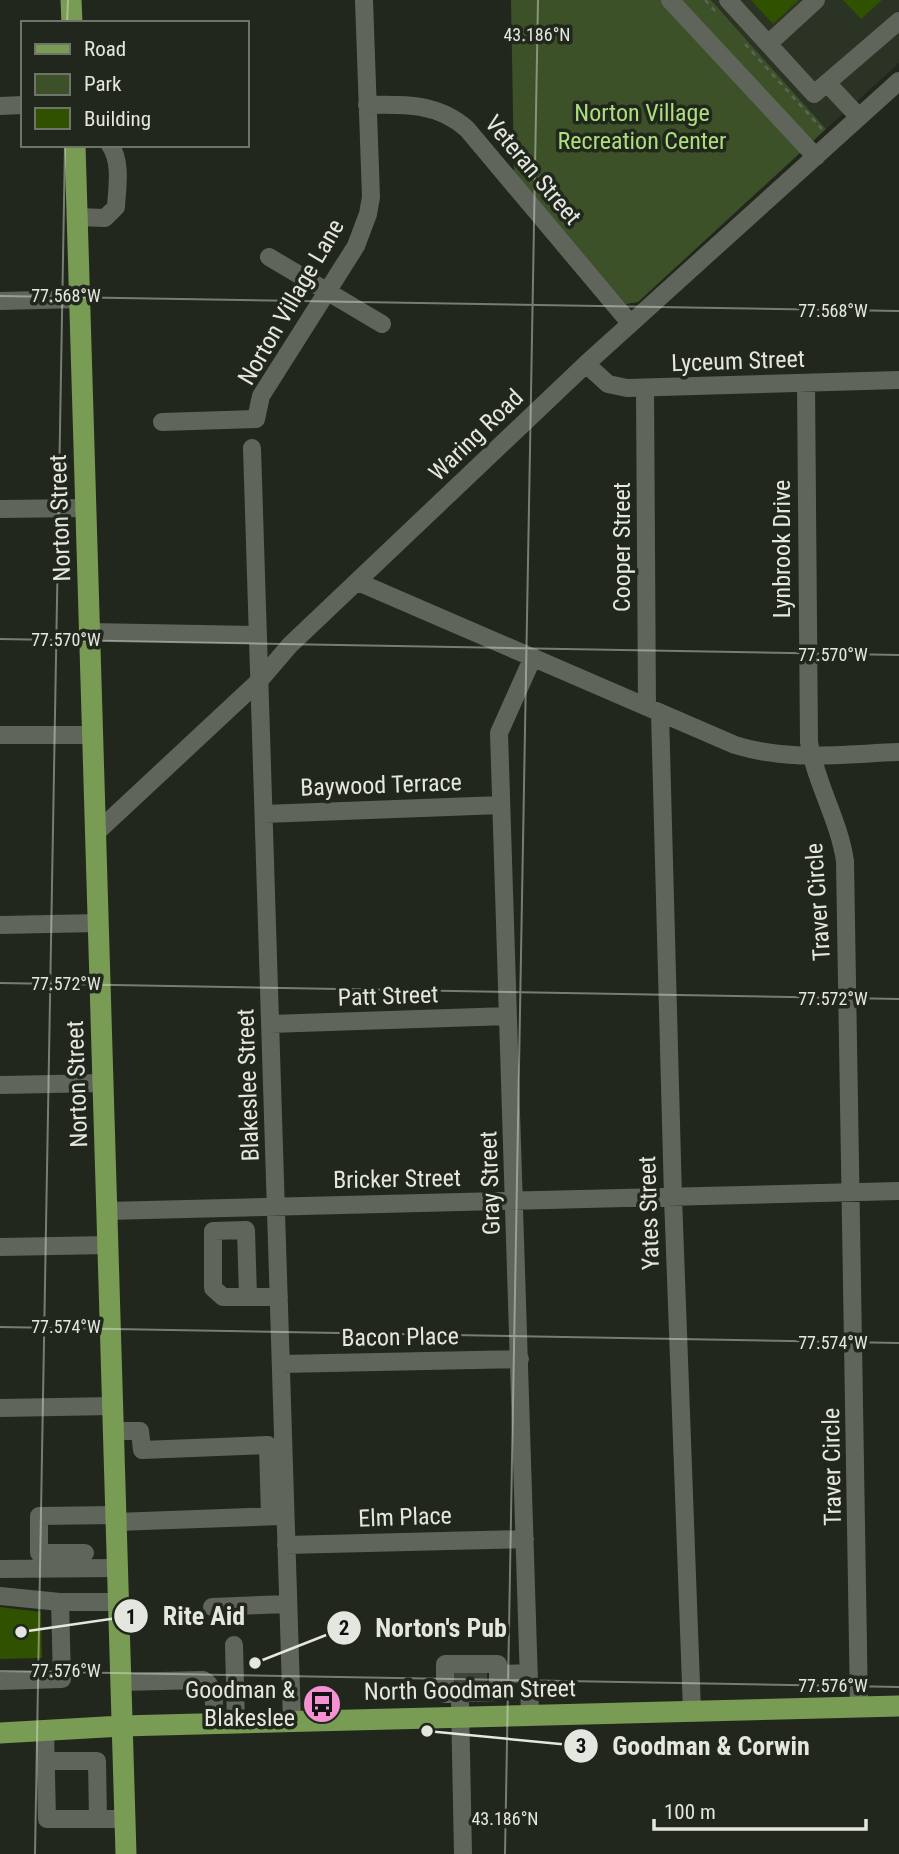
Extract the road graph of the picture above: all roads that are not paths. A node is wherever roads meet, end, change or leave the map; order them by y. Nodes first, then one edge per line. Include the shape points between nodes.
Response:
1 (71, 0) edge
2 (364, 0) edge
3 (670, 0) edge
4 (728, 0) edge
5 (816, 0) edge
6 (72, 21) edge
7 (899, 21) edge
8 (768, 44) junction
9 (899, 81) edge
10 (827, 83) junction
11 (21, 105) edge
12 (368, 105) junction
13 (0, 106) edge
14 (859, 117) junction
15 (75, 147) edge
16 (112, 147) edge
17 (816, 157) junction
18 (77, 218) junction
19 (269, 257) dead end
20 (329, 290) junction
21 (80, 299) junction
22 (0, 301) edge
23 (630, 323) junction
24 (382, 324) dead end
25 (586, 363) junction
26 (899, 380) edge
27 (806, 383) junction
28 (645, 388) junction
29 (162, 422) dead end
30 (253, 448) dead end
31 (86, 508) junction
32 (0, 509) edge
33 (358, 582) junction
34 (89, 632) junction
35 (258, 635) junction
36 (533, 657) junction
37 (260, 680) junction
38 (654, 710) junction
39 (0, 735) edge
40 (93, 735) junction
41 (899, 752) edge
42 (811, 756) junction
43 (501, 805) junction
44 (264, 814) junction
45 (96, 833) junction
46 (98, 923) junction
47 (0, 925) edge
48 (508, 1016) junction
49 (270, 1024) junction
50 (103, 1083) junction
51 (0, 1085) edge
52 (899, 1191) edge
53 (852, 1192) junction
54 (673, 1197) junction
55 (515, 1201) junction
56 (276, 1207) junction
57 (107, 1211) junction
58 (108, 1245) junction
59 (0, 1247) edge
60 (248, 1297) dead end
61 (279, 1297) junction
62 (520, 1359) junction
63 (281, 1364) junction
64 (113, 1406) junction
65 (0, 1408) edge
66 (113, 1431) junction
67 (278, 1516) junction
68 (116, 1519) junction
69 (526, 1539) junction
70 (286, 1545) junction
71 (85, 1553) dead end
72 (38, 1561) junction
73 (117, 1567) junction
74 (0, 1569) edge
75 (0, 1596) edge
76 (60, 1602) junction
77 (118, 1602) junction
78 (288, 1604) junction
79 (212, 1607) dead end
80 (234, 1645) dead end
81 (529, 1673) junction
82 (0, 1681) edge
83 (121, 1682) junction
84 (471, 1682) junction
85 (899, 1706) edge
86 (859, 1707) junction
87 (692, 1711) junction
88 (530, 1714) junction
89 (489, 1715) junction
90 (461, 1716) junction
91 (292, 1721) junction
92 (236, 1722) junction
93 (214, 1723) junction
94 (122, 1726) junction
95 (45, 1730) junction
96 (3, 1732) edge
97 (46, 1761) junction
98 (124, 1780) junction
99 (97, 1781) junction
100 (125, 1818) junction
101 (98, 1819) junction
102 (126, 1854) edge
103 (463, 1854) edge

1 - 6 main road
2 - 12 street, Norton Village Lane
3 - 17 street
4 - 8 street
5 - 8 street
7 - 10 street
8 - 10 street via 814,94
9 - 14 street, Waring Road
10 - 14 street
11 - 13 street
12 - 20 street, Norton Village Lane via 368,214 356,246
12 - 23 street, Veteran Street via 424,106 454,118
14 - 17 street, Waring Road
15 - 18 main road, Norton Street
16 - 18 street via 118,174 116,208 105,218
17 - 23 street, Waring Road
18 - 21 main road, Norton Street
19 - 20 street
20 - 24 street
20 - 29 street, Norton Village Lane via 261,396 256,419
21 - 22 street
21 - 31 main road, Norton Street
23 - 25 street, Waring Road
25 - 28 street, Lyceum Street via 608,384
25 - 33 street, Waring Road
26 - 27 street, Lyceum Street
27 - 28 street, Lyceum Street
27 - 42 street, Lynbrook Drive
28 - 38 street, Cooper Street
30 - 35 street, Blakeslee Street
31 - 32 street
31 - 34 main road, Norton Street
33 - 36 street
33 - 37 street, Waring Road via 290,645
34 - 35 street
34 - 40 main road, Norton Street
35 - 37 street, Blakeslee Street
36 - 38 street
36 - 43 street, Gray Street via 499,733
37 - 44 street, Blakeslee Street
37 - 45 street, Waring Road
38 - 42 street via 754,751
38 - 54 street, Yates Street
39 - 40 street
40 - 45 main road, Norton Street
41 - 42 street
42 - 53 street, Traver Circle via 845,862
43 - 44 street, Baywood Terrace
43 - 48 street, Gray Street
44 - 49 street, Blakeslee Street
45 - 46 main road, Norton Street
46 - 47 street
46 - 50 main road, Norton Street
48 - 49 street, Patt Street
48 - 55 street, Gray Street
49 - 56 street, Blakeslee Street
50 - 51 street
50 - 57 main road, Norton Street
52 - 53 street, Bricker Street
53 - 54 street, Bricker Street
53 - 86 street, Traver Circle
54 - 55 street, Bricker Street
54 - 87 street, Yates Street
55 - 56 street, Bricker Street
55 - 62 street, Gray Street
56 - 57 street, Bricker Street
56 - 61 street, Blakeslee Street
57 - 58 main road, Norton Street
58 - 59 street
58 - 64 main road, Norton Street
60 - 61 street
61 - 63 street, Blakeslee Street
62 - 63 street, Bacon Place
62 - 69 street, Gray Street
63 - 67 street, Blakeslee Street
64 - 65 street
64 - 66 main road, Norton Street
66 - 67 street via 140,1431 142,1450 268,1445
66 - 68 main road, Norton Street
67 - 68 street
67 - 70 street, Blakeslee Street
68 - 72 street via 39,1516
68 - 73 main road, Norton Street
69 - 70 street, Elm Place
69 - 81 street, Gray Street
70 - 78 street, Blakeslee Street
71 - 72 street
72 - 73 street
72 - 74 street
73 - 77 main road, Norton Street
75 - 76 street
76 - 77 street
76 - 82 street via 62,1679
77 - 83 main road, Norton Street
78 - 79 street
78 - 91 street, Blakeslee Street
80 - 92 street
81 - 84 street via 498,1674 498,1664
81 - 88 street, Gray Street
83 - 93 street via 203,1680 213,1690
83 - 94 main road, Norton Street
84 - 89 street
84 - 90 street
85 - 86 main road, North Goodman Street
86 - 87 main road, North Goodman Street
87 - 88 main road, North Goodman Street
88 - 89 main road, North Goodman Street
89 - 90 main road, North Goodman Street
90 - 91 main road, North Goodman Street
90 - 103 street
91 - 92 main road, North Goodman Street
92 - 93 main road, North Goodman Street
93 - 94 main road, North Goodman Street
94 - 95 main road, North Goodman Street
94 - 98 main road, Norton Street
95 - 96 main road, North Goodman Street
95 - 97 street
97 - 99 street via 97,1761
97 - 101 street via 47,1819
98 - 99 street
98 - 100 main road, Norton Street
99 - 101 street
100 - 101 street
100 - 102 main road, Norton Street

